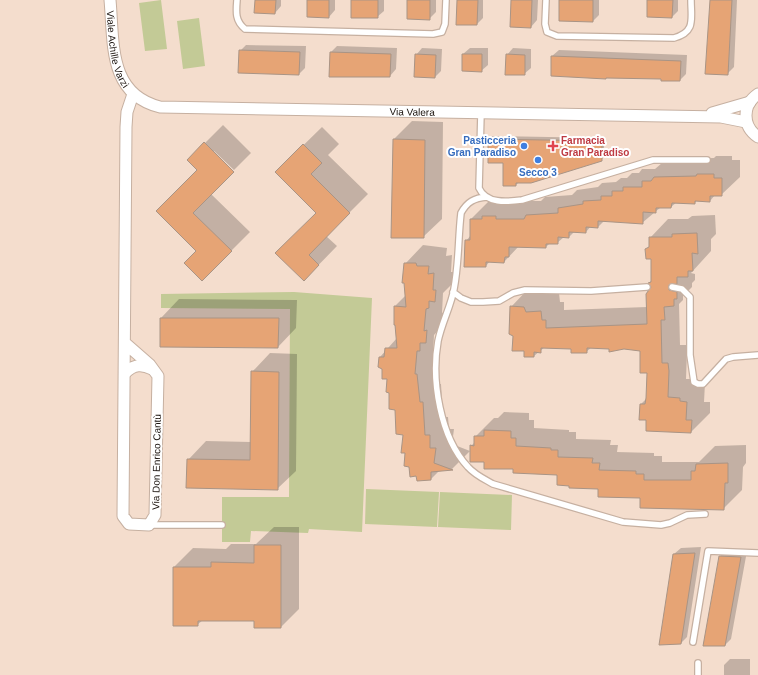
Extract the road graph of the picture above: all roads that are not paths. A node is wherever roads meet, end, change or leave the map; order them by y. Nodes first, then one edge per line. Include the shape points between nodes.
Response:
1 (110, 0) edge
2 (237, 0) edge
3 (446, 0) edge
4 (546, 0) edge
5 (691, 0) edge
6 (133, 94) junction
7 (756, 96) edge
8 (481, 113) junction
9 (694, 117) junction
10 (746, 122) junction
11 (757, 138) edge
12 (707, 160) dead end
13 (487, 197) junction
14 (647, 287) dead end
15 (672, 287) dead end
16 (453, 292) junction
17 (126, 344) junction
18 (758, 355) edge
19 (155, 370) junction
20 (125, 373) junction
21 (705, 514) dead end
22 (149, 524) junction
23 (222, 525) dead end
24 (758, 552) edge
25 (693, 642) dead end
26 (698, 663) dead end
27 (698, 675) edge

1 - 6 street, Viale Achille Varzi via 119,74
2 - 3 lane via 236,18 239,25 245,29 433,34 442,32
4 - 5 lane via 547,32 557,36 674,38 685,35 690,28
6 - 8 street, Via Valera via 150,104 168,107
6 - 17 street, Via Don Enrico Cantù via 126,116
7 - 9 street, Via Valera
7 - 10 street via 746,116
8 - 9 street, Via Valera
8 - 13 lane via 479,188
9 - 10 street, Via Valera via 721,117
10 - 11 street
12 - 13 lane via 653,160 522,200 508,202
13 - 16 lane via 472,200 461,213 458,266
14 - 16 lane via 590,291 525,290 499,301 483,302 471,302
15 - 18 lane via 682,289 690,297 690,355 694,382 703,384 726,359
16 - 21 lane via 438,342 437,380 444,424 452,444 477,476 493,484 623,522 661,524 687,515
17 - 19 street
17 - 20 street, Via Don Enrico Cantù
19 - 20 street via 140,365
19 - 22 street, Via Don Enrico Cantù via 158,376 155,515
20 - 22 street, Via Don Enrico Cantù via 123,516 129,524
22 - 23 lane
24 - 25 lane via 708,551
26 - 27 lane

